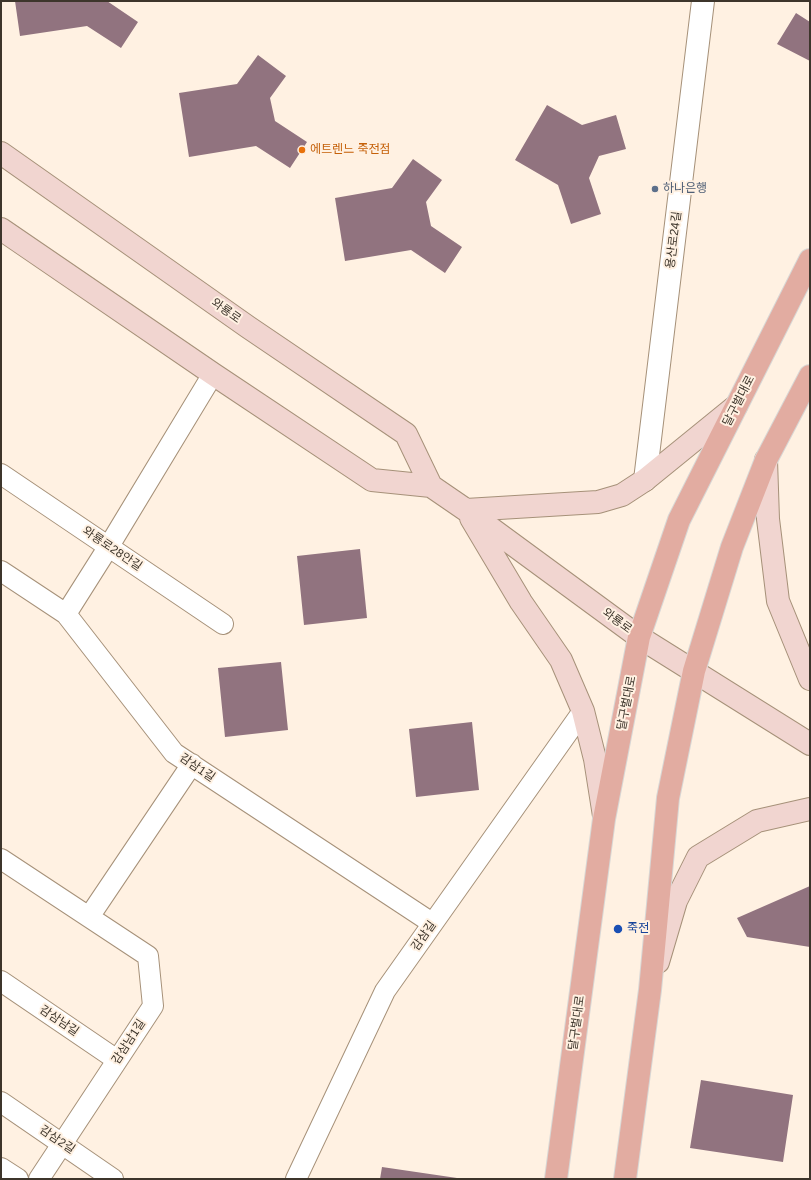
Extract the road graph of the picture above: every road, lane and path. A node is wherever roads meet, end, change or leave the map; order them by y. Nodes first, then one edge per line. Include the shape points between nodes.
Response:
1 (703, 1) edge
2 (1, 154) edge
3 (1, 229) edge
4 (810, 260) edge
5 (213, 374) junction
6 (810, 376) edge
7 (736, 406) junction
8 (766, 460) junction
9 (1, 474) edge
10 (645, 480) junction
11 (431, 486) junction
12 (466, 510) junction
13 (109, 546) junction
14 (1, 571) edge
15 (66, 614) junction
16 (223, 624) dead end
17 (639, 637) junction
18 (694, 671) junction
19 (810, 678) edge
20 (583, 711) junction
21 (810, 744) edge
22 (192, 764) junction
23 (810, 809) edge
24 (604, 819) junction
25 (1, 859) edge
26 (89, 917) junction
27 (432, 923) junction
28 (1, 981) edge
29 (650, 990) junction
30 (118, 1060) junction
31 (1, 1102) edge
32 (62, 1144) junction
33 (1, 1168) edge
34 (18, 1179) edge
35 (39, 1179) edge
36 (113, 1179) edge
37 (296, 1179) edge
38 (556, 1179) edge
39 (625, 1179) edge

1 - 10 street, 용산로24길
2 - 11 main road, 와룡로 via 406,434
3 - 5 main road, 와룡로
4 - 7 main road, 달구벌대로
5 - 11 main road, 와룡로 via 372,480
5 - 13 street
6 - 8 main road
7 - 10 main road
7 - 17 main road, 달구벌대로 via 679,520
8 - 18 main road via 732,547
8 - 19 main road via 768,519 778,602
9 - 13 street, 와룡로28안길
10 - 12 main road via 622,494 598,502
11 - 12 main road, 와룡로
12 - 17 main road, 와룡로
12 - 20 main road via 521,602 561,660
13 - 15 street
13 - 16 street, 와룡로28안길
14 - 15 street, 감삼1길
15 - 22 street, 감삼1길 via 174,753
17 - 18 main road, 와룡로
17 - 24 main road, 달구벌대로
18 - 21 main road, 와룡로
18 - 29 main road via 668,798
20 - 24 main road via 595,759
20 - 27 street, 감삼길
22 - 26 street
22 - 27 street, 감삼1길
23 - 29 main road via 757,821 698,857 676,901
24 - 38 main road, 달구벌대로
25 - 26 street, 감삼남1길
26 - 30 street, 감삼남1길 via 148,956 153,1006
27 - 37 street, 감삼길 via 385,990
28 - 30 street, 감삼남길
29 - 39 main road
30 - 32 street, 감삼남1길
31 - 32 street, 감삼2길
32 - 35 street, 감삼남1길
32 - 36 street, 감삼2길
33 - 34 street

